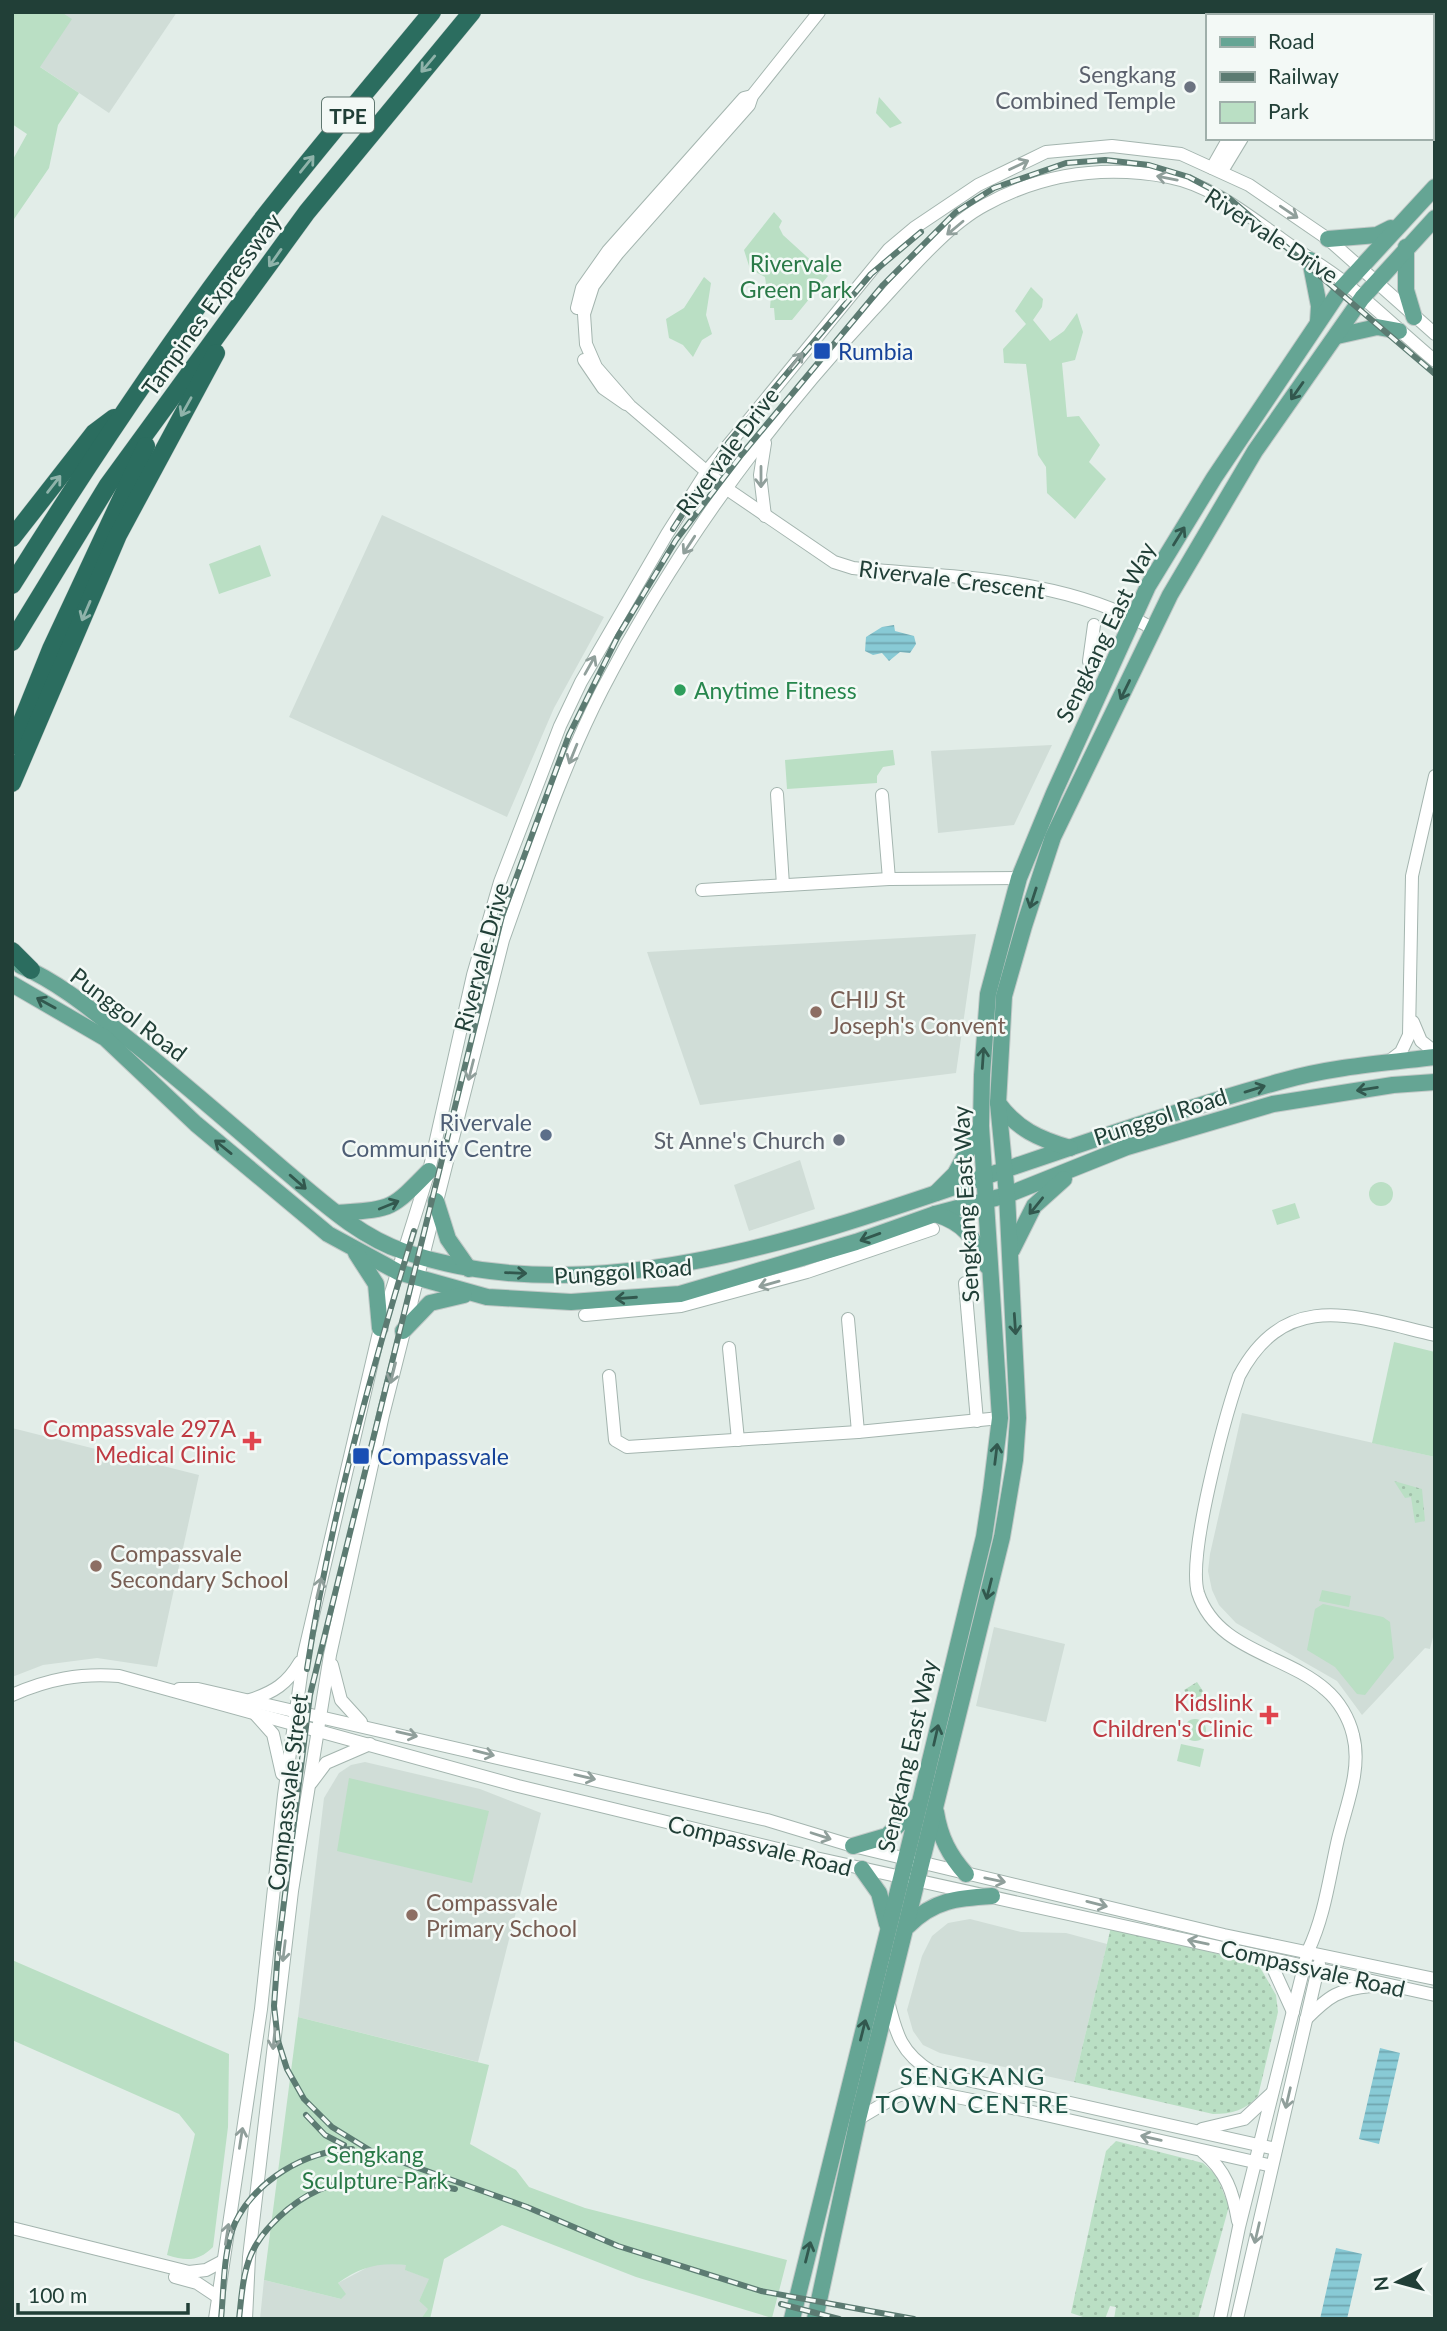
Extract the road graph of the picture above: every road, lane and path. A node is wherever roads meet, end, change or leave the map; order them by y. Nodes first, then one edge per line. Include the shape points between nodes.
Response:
1 (432, 12) edge
2 (472, 12) edge
3 (819, 12) edge
4 (1228, 140) edge
5 (1240, 140) edge
6 (1217, 169) junction
7 (1435, 187) edge
8 (1435, 218) edge
9 (1399, 224) junction
10 (1328, 239) junction
11 (1406, 247) junction
12 (1310, 260) junction
13 (1360, 266) junction
14 (1376, 282) junction
15 (1345, 283) junction
16 (1362, 298) junction
17 (243, 304) junction
18 (1414, 317) junction
19 (1318, 324) junction
20 (1399, 331) junction
21 (1435, 334) edge
22 (1337, 336) junction
23 (1435, 361) edge
24 (124, 410) junction
25 (157, 420) junction
26 (765, 439) junction
27 (707, 471) junction
28 (727, 489) junction
29 (765, 516) junction
30 (12, 538) edge
31 (12, 585) edge
32 (1133, 617) junction
33 (1094, 625) dead end
34 (1152, 628) junction
35 (12, 642) edge
36 (1110, 669) junction
37 (60, 674) junction
38 (15, 738) edge
39 (1435, 776) edge
40 (12, 783) edge
41 (777, 794) dead end
42 (883, 795) dead end
43 (1019, 878) junction
44 (889, 879) junction
45 (783, 885) junction
46 (702, 890) dead end
47 (12, 951) edge
48 (12, 962) edge
49 (31, 970) junction
50 (12, 984) edge
51 (1411, 1015) junction
52 (1435, 1052) edge
53 (1435, 1057) edge
54 (1388, 1063) junction
55 (1435, 1082) edge
56 (998, 1103) junction
57 (981, 1126) junction
58 (1070, 1148) junction
59 (1077, 1169) junction
60 (1004, 1170) junction
61 (429, 1171) junction
62 (985, 1178) junction
63 (1007, 1195) junction
64 (932, 1197) junction
65 (988, 1200) junction
66 (436, 1201) junction
67 (337, 1213) junction
68 (934, 1222) junction
69 (354, 1251) junction
70 (403, 1251) junction
71 (422, 1256) junction
72 (1010, 1256) junction
73 (469, 1269) junction
74 (398, 1272) junction
75 (991, 1277) junction
76 (417, 1279) junction
77 (965, 1283) dead end
78 (487, 1297) junction
79 (599, 1307) junction
80 (585, 1315) dead end
81 (848, 1319) dead end
82 (380, 1328) junction
83 (403, 1331) junction
84 (1435, 1335) edge
85 (729, 1348) dead end
86 (609, 1376) dead end
87 (1000, 1418) junction
88 (977, 1421) junction
89 (858, 1432) junction
90 (738, 1440) junction
91 (304, 1654) junction
92 (330, 1655) junction
93 (172, 1689) junction
94 (12, 1695) edge
95 (250, 1700) junction
96 (296, 1710) junction
97 (256, 1715) junction
98 (320, 1715) junction
99 (294, 1724) junction
100 (364, 1724) junction
101 (318, 1730) junction
102 (372, 1744) junction
103 (309, 1786) junction
104 (284, 1795) junction
105 (928, 1802) junction
106 (853, 1846) junction
107 (914, 1861) junction
108 (862, 1869) junction
109 (966, 1874) junction
110 (909, 1879) junction
111 (992, 1896) junction
112 (1320, 1925) junction
113 (888, 1926) junction
114 (907, 1928) junction
115 (1308, 1951) junction
116 (1321, 1954) junction
117 (1265, 1957) junction
118 (1304, 1966) junction
119 (1317, 1969) junction
120 (1435, 1979) edge
121 (1384, 1985) junction
122 (1435, 1995) edge
123 (888, 2000) junction
124 (1293, 2012) junction
125 (1306, 2019) junction
126 (1271, 2094) junction
127 (859, 2119) junction
128 (1195, 2130) junction
129 (1259, 2146) junction
130 (1200, 2149) junction
131 (1276, 2149) junction
132 (1255, 2163) junction
133 (1272, 2166) junction
134 (1239, 2227) junction
135 (12, 2228) edge
136 (12, 2236) edge
137 (223, 2261) junction
138 (218, 2297) junction
139 (215, 2319) edge
140 (246, 2319) edge
141 (792, 2319) edge
142 (816, 2319) edge
143 (1220, 2319) edge
144 (1237, 2319) edge

24 -> 1 highway, Tampines Expressway / TPE via 264,217
2 -> 17 highway, Tampines Expressway / TPE via 307,212
3 - 27 street, Rivervale Crescent via 752,96 744,98 627,228 582,288 576,316 582,357 603,388
4 - 6 street
5 - 6 street
6 -> 10 street, Rivervale Drive via 1249,185
27 -> 6 street, Rivervale Drive via 889,249 978,185 1046,152 1088,146 1181,154
7 - 9 main road, Sengkang East Way
8 - 11 main road, Sengkang East Way
9 - 10 main road via 1377,235
9 - 13 main road, Sengkang East Way
10 - 13 street, Rivervale Drive
11 - 14 main road, Sengkang East Way
11 - 18 main road via 1406,290
12 - 15 street, Rivervale Drive
12 - 19 main road
12 -> 26 street, Rivervale Drive via 1227,200 1172,177 1090,171 1046,178 981,206 930,249
13 - 14 street, Rivervale Drive
13 - 15 main road, Sengkang East Way
14 - 16 main road, Sengkang East Way
14 - 18 street, Rivervale Drive
15 - 16 street, Rivervale Drive
15 - 19 main road, Sengkang East Way
16 - 20 street, Rivervale Drive
16 - 22 main road, Sengkang East Way
17 - 25 highway, Tampines Expressway / TPE
17 -> 37 highway via 118,535
18 - 21 street, Rivervale Drive
32 -> 19 main road, Sengkang East Way via 1214,478
20 - 22 main road via 1377,327
20 - 23 street, Rivervale Drive
22 -> 34 main road, Sengkang East Way via 1255,451
30 -> 24 highway via 94,433
24 - 31 highway, Tampines Expressway / TPE
25 - 35 highway, Tampines Expressway / TPE via 108,485
25 - 38 highway
26 - 28 street, Rivervale Drive
26 -> 29 street via 760,475
27 - 28 street, Rivervale Crescent
61 -> 27 street, Rivervale Drive via 483,935 551,747 609,631
28 - 29 street, Rivervale Crescent
28 -> 66 street, Rivervale Drive via 623,652 578,741 503,940
29 - 32 street, Rivervale Crescent via 834,562 853,568 1012,583 1073,594
32 - 34 street, Rivervale Crescent
32 - 36 main road, Sengkang East Way
33 - 36 street via 1089,661
34 -> 56 main road, Sengkang East Way via 1053,837 1024,926 1004,996
36 - 43 main road, Sengkang East Way
37 - 38 highway
37 - 40 highway
39 - 51 street via 1412,876
41 - 45 street
42 - 44 street
43 - 44 street
57 -> 43 main road, Sengkang East Way via 988,994
44 - 45 street
45 - 46 street
47 - 49 highway
48 - 49 main road, Punggol Road
49 -> 67 main road, Punggol Road via 114,1028
69 -> 50 main road, Punggol Road via 196,1124 105,1038
51 - 52 street via 1421,1041
51 - 54 street via 1406,1042
53 - 54 main road, Punggol Road
58 -> 54 main road, Punggol Road via 1286,1079
55 -> 59 main road, Punggol Road via 1273,1104 1126,1147
56 - 58 main road via 1010,1120 1026,1131
56 - 60 main road, Sengkang East Way
57 - 62 main road, Sengkang East Way
57 - 64 main road via 955,1174
58 - 60 main road, Punggol Road
59 - 63 main road, Punggol Road
59 -> 72 main road via 1034,1206
60 - 62 main road, Punggol Road
60 - 63 main road, Sengkang East Way
67 -> 61 main road via 397,1204
61 - 70 street, Rivervale Drive
62 - 64 main road, Punggol Road
62 - 65 main road, Sengkang East Way
63 - 65 main road, Punggol Road
63 - 72 main road, Sengkang East Way
73 -> 64 main road, Punggol Road via 563,1275 677,1264
65 - 68 main road, Punggol Road
65 - 75 main road, Sengkang East Way
66 - 71 street, Rivervale Drive
66 - 73 main road via 448,1240
67 - 70 main road, Punggol Road
68 - 75 main road via 953,1219 966,1228
68 -> 79 main road, Punggol Road via 804,1266 681,1300
69 - 74 main road, Punggol Road
69 - 82 main road via 376,1284
70 - 71 main road, Punggol Road
70 - 74 street, Rivervale Drive
71 - 73 main road, Punggol Road
71 - 76 street, Rivervale Drive
72 -> 105 main road, Sengkang East Way via 1017,1364 1015,1460 1002,1537
74 - 76 main road, Punggol Road
74 - 82 street, Compassvale Street
75 - 87 main road, Sengkang East Way
76 - 78 main road, Punggol Road
76 - 83 street, Compassvale Street
77 - 88 street
78 - 79 main road, Punggol Road
78 - 83 main road via 459,1295 430,1303
79 - 80 street
81 - 89 street
91 -> 82 street, Compassvale Street
83 -> 92 street, Compassvale Street
84 - 112 street via 1329,1313 1300,1319 1273,1333 1239,1376 1197,1547 1199,1594 1217,1625 1326,1689 1342,1708 1353,1735 1356,1768
85 - 90 street
86 - 90 street via 619,1445
87 - 88 street
105 -> 87 main road, Sengkang East Way via 984,1537
88 - 89 street
89 - 90 street
91 - 95 street via 290,1679 272,1693
91 - 96 street, Compassvale Street
92 - 98 street, Compassvale Street
92 - 100 street via 341,1700
93 - 94 street via 119,1676 75,1674
93 - 95 street, Compassvale Road via 198,1689
93 - 97 street, Compassvale Road
95 - 96 street, Compassvale Road
96 - 98 street, Compassvale Road
96 - 99 street, Compassvale Street
97 - 99 street, Compassvale Road
97 - 104 street via 273,1734
98 - 100 street, Compassvale Road
98 - 101 street, Compassvale Street
99 - 101 street, Compassvale Road
99 - 104 street, Compassvale Street
100 -> 106 street, Compassvale Road via 767,1820
101 - 102 street, Compassvale Road
101 - 103 street, Compassvale Street
102 - 103 street via 326,1763
102 - 108 street, Compassvale Road via 518,1786
103 -> 140 street, Compassvale Street via 280,1984
137 -> 104 street, Compassvale Street via 261,2009
105 - 106 main road via 887,1836
105 - 107 main road, Sengkang East Way
105 - 109 main road via 952,1859
106 - 107 street, Compassvale Road
107 - 109 street, Compassvale Road
107 - 110 main road, Sengkang East Way
108 - 110 street, Compassvale Road
108 - 113 main road via 879,1893
109 -> 115 street, Compassvale Road
110 - 111 street, Compassvale Road
110 - 113 main road, Sengkang East Way
110 - 114 main road, Sengkang East Way
111 - 114 main road via 943,1901 922,1912
117 -> 111 street, Compassvale Road
112 - 115 street
112 - 116 street
141 -> 113 main road, Sengkang East Way
114 - 123 main road, Sengkang East Way
115 - 116 street, Compassvale Road
115 - 118 street
116 - 119 street
116 - 120 street, Compassvale Road
117 - 118 street, Compassvale Road
117 - 124 street
118 - 119 street, Compassvale Road
118 - 124 street
119 - 121 street, Compassvale Road
119 - 125 street
121 - 122 street, Compassvale Road
121 - 125 street via 1348,1988 1327,1998
123 - 127 main road, Sengkang East Way
123 - 128 street via 903,2046 912,2060 932,2071
124 - 126 street
125 -> 131 street
126 - 128 street via 1244,2119
126 - 129 street
130 -> 127 street via 916,2089
127 - 142 main road, Sengkang East Way
128 - 129 street
129 - 131 street
129 - 132 street
130 - 132 street
130 - 134 street via 1220,2168 1231,2188
131 - 133 street
132 - 133 street
132 - 134 street
133 -> 144 street
134 - 143 street
135 - 137 street via 189,2272
136 - 138 street via 197,2283
137 - 138 street, Compassvale Street
138 - 139 street, Compassvale Street

